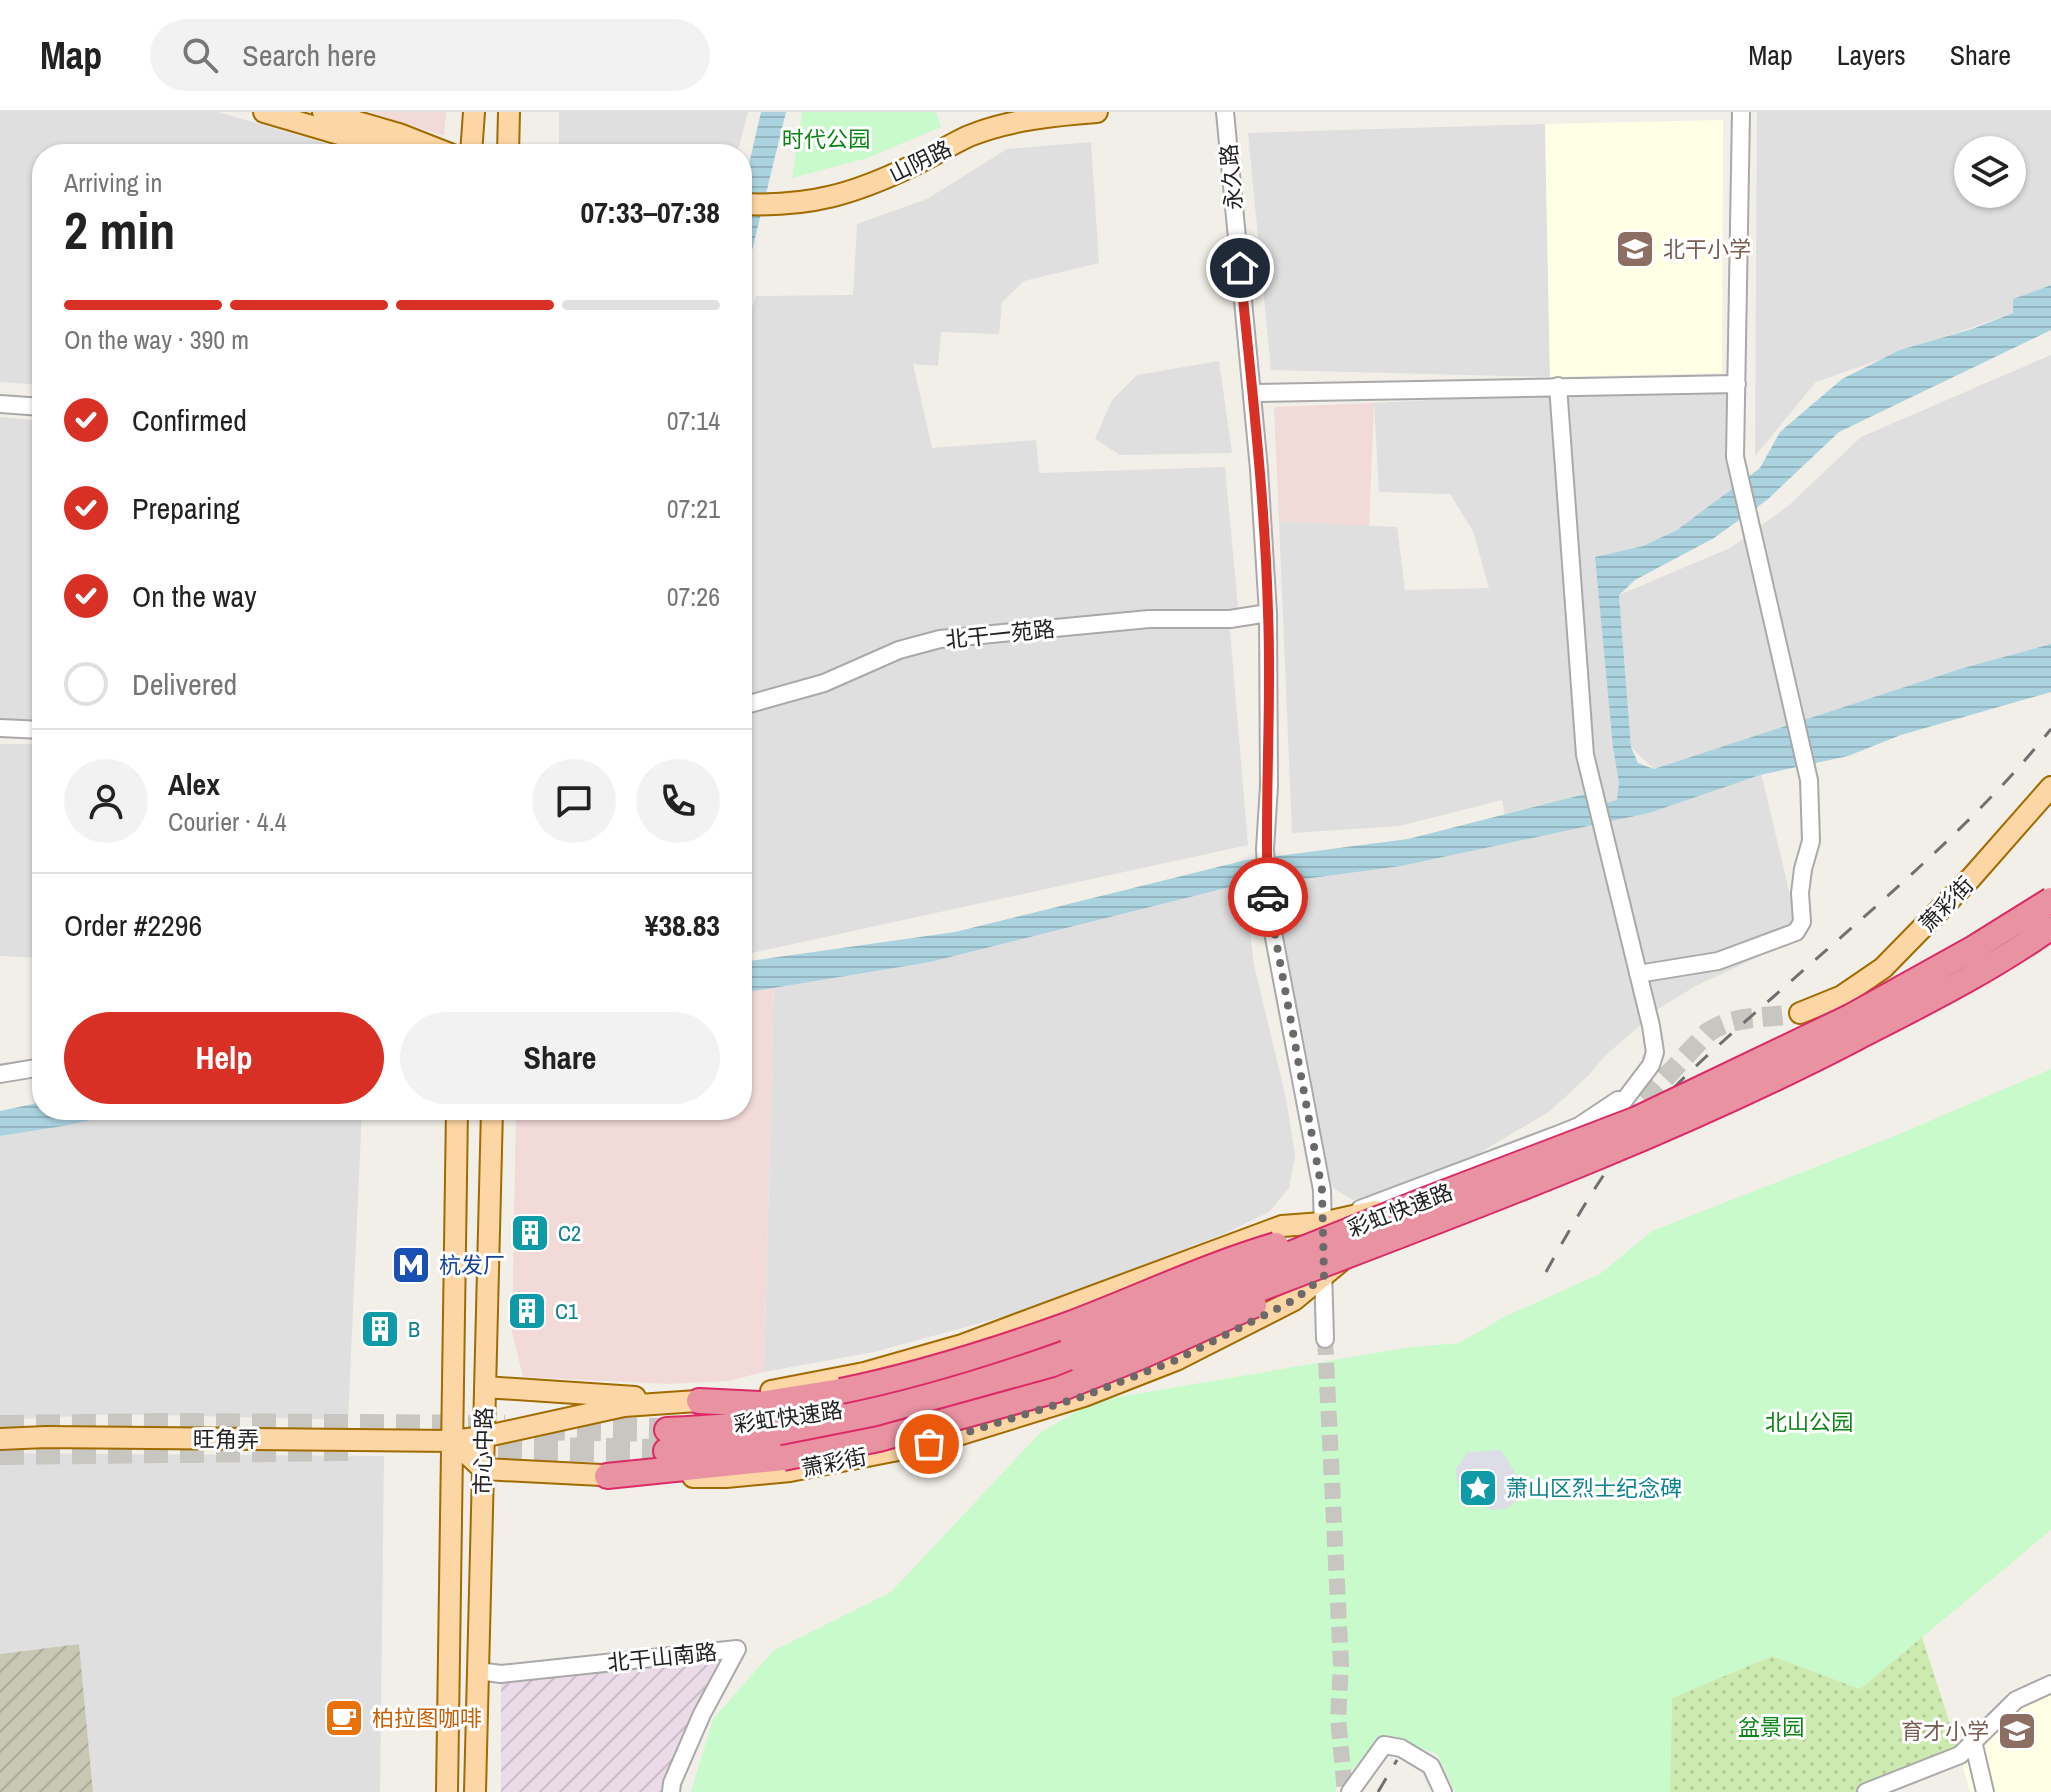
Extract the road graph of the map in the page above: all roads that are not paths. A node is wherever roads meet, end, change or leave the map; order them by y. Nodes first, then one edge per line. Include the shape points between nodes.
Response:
1 (264, 112) edge
2 (323, 112) edge
3 (474, 112) edge
4 (509, 112) edge
5 (1097, 112) edge
6 (1225, 112) edge
7 (1741, 112) edge
8 (1017, 117) edge
9 (373, 144) edge
10 (424, 144) edge
11 (472, 144) edge
12 (508, 144) edge
13 (752, 204) edge
14 (1737, 384) junction
15 (1558, 386) junction
16 (1252, 393) junction
17 (0, 404) edge
18 (32, 406) edge
19 (1268, 613) junction
20 (752, 703) edge
21 (0, 728) edge
22 (32, 730) edge
23 (2051, 787) edge
24 (2051, 900) edge
25 (2051, 927) edge
26 (1638, 974) junction
27 (1800, 1010) tunnel mouth
28 (32, 1068) edge
29 (1, 1072) edge
30 (1632, 1090) junction
31 (457, 1120) edge
32 (492, 1120) edge
33 (1424, 1213) junction
34 (1322, 1223) junction
35 (1324, 1276) junction
36 (1325, 1339) tunnel mouth
37 (485, 1387) junction
38 (699, 1401) junction
39 (483, 1437) junction
40 (0, 1439) edge
41 (666, 1440) tunnel mouth
42 (453, 1441) junction
43 (483, 1469) junction
44 (607, 1476) junction
45 (478, 1671) junction
46 (2051, 1684) edge
47 (1973, 1741) junction
48 (1877, 1790) edge
49 (447, 1792) edge
50 (475, 1792) edge
51 (671, 1792) edge
52 (1350, 1792) edge
53 (1443, 1792) edge
54 (1985, 1792) edge

1 - 9 main road
2 - 10 main road
3 - 11 main road
4 - 12 main road
5 - 8 main road, 山阴路
6 - 16 street, 永久路
7 - 14 street
8 - 13 main road, 山阴路 via 867,187 827,200
14 - 15 street
14 - 26 street via 1735,457 1809,780 1811,841 1800,893 1802,922 1796,932 1718,961
15 - 16 street
15 - 26 street via 1585,755
16 - 19 street, 永久路
17 - 18 street
19 - 20 street, 北干一苑路 via 940,639 899,650 824,683
19 - 34 street, 永久路 via 1268,906 1322,1190
21 - 22 street
23 - 27 main road, 萧彩街 via 1883,968 1857,988
24 - 33 highway, 彩虹快速路, bridge via 1878,1003 1700,1090
25 - 33 highway, 彩虹快速路, bridge via 1893,1019 1721,1105 1594,1158
26 - 30 street via 1655,1052
28 - 29 street
30 - 34 street via 1569,1130
30 - 35 street via 1583,1155 1550,1183
31 - 42 main road, 市心中路
32 - 37 main road, 市心中路
33 - 38 highway, bridge via 1227,1259 1072,1323 889,1381 760,1404
33 - 41 highway, 彩虹快速路, bridge via 1233,1297 1076,1350 983,1394 858,1427 757,1444
33 - 44 highway, bridge via 1142,1356 1060,1389 879,1439 783,1458
34 - 35 street, 永久路
34 - 35 main road, 萧彩街 via 1554,1157 1339,1263
34 - 38 main road, 萧彩街 via 1282,1226 962,1345 864,1373
35 - 36 street, 永久路
35 - 44 main road, 萧彩街 via 1294,1300 1176,1360 1084,1396 942,1440 790,1471 726,1477
37 - 38 main road, 萧彩街
37 - 39 main road, 市心中路
38 - 39 main road, 萧彩街 via 624,1406
39 - 42 main road, 萧彩街
39 - 43 main road, 市心中路
40 - 42 main road, 旺角弄
42 - 43 main road
42 - 49 main road, 市心中路
43 - 44 main road, 萧彩街
43 - 45 main road, 市心中路
45 - 50 main road, 市心中路
45 - 51 street, 北干山南路 via 501,1674 737,1649 702,1714
46 - 47 street via 2016,1700
47 - 48 street via 1960,1755
47 - 54 street
52 - 53 street via 1384,1745 1401,1748 1431,1766

